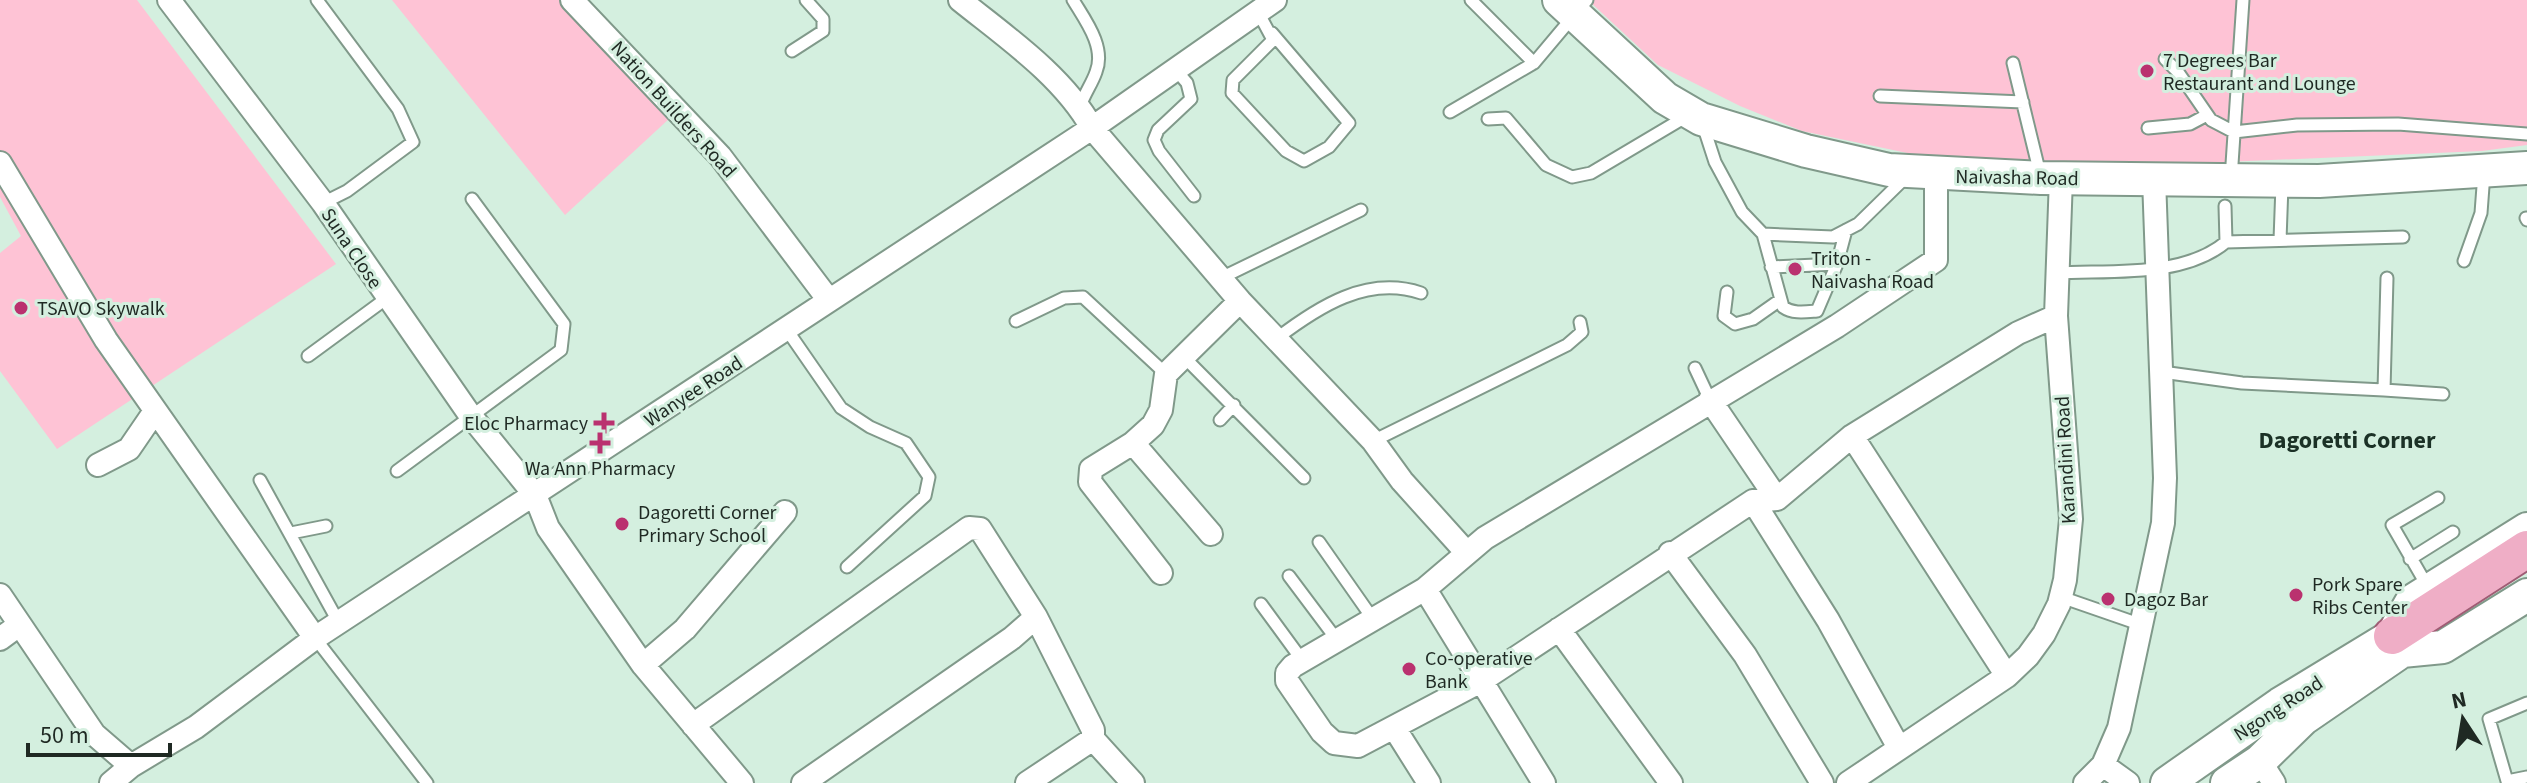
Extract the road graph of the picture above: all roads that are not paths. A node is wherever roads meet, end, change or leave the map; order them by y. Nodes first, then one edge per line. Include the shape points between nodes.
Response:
1 (169, 0) edge
2 (317, 0) edge
3 (572, 0) edge
4 (806, 0) edge
5 (960, 0) edge
6 (1073, 0) edge
7 (1471, 0) edge
8 (2243, 0) edge
9 (1573, 5) edge
10 (1267, 6) edge
11 (1272, 33) junction
12 (792, 51) dead end
13 (2165, 59) dead end
14 (1534, 63) junction
15 (2013, 63) dead end
16 (1175, 69) junction
17 (1880, 96) dead end
18 (2023, 102) junction
19 (1080, 107) junction
20 (1450, 112) dead end
21 (2207, 115) junction
22 (1696, 117) junction
23 (1488, 119) dead end
24 (1092, 128) junction
25 (2148, 128) dead end
26 (2234, 132) junction
27 (2527, 134) edge
28 (0, 163) edge
29 (2527, 168) edge
30 (2484, 173) junction
31 (1923, 174) junction
32 (2051, 178) junction
33 (2154, 179) junction
34 (2282, 180) junction
35 (2228, 193) junction
36 (1194, 196) dead end
37 (472, 199) dead end
38 (323, 203) junction
39 (1361, 210) dead end
40 (1846, 230) junction
41 (1763, 234) junction
42 (2403, 237) dead end
43 (2280, 240) junction
44 (2226, 242) junction
45 (2464, 261) dead end
46 (1837, 264) junction
47 (1771, 267) junction
48 (2156, 268) junction
49 (2057, 273) junction
50 (1221, 278) junction
51 (2387, 278) dead end
52 (1727, 292) dead end
53 (1421, 293) dead end
54 (387, 298) junction
55 (828, 299) junction
56 (1780, 300) junction
57 (1240, 301) junction
58 (2056, 316) junction
59 (1016, 321) dead end
60 (1580, 322) dead end
61 (787, 330) junction
62 (1276, 339) junction
63 (308, 356) dead end
64 (1184, 357) junction
65 (1695, 368) dead end
66 (2162, 372) junction
67 (1166, 374) junction
68 (2384, 390) junction
69 (2443, 394) dead end
70 (1710, 400) junction
71 (1234, 405) junction
72 (155, 411) junction
73 (470, 415) junction
74 (1220, 420) dead end
75 (1852, 436) junction
76 (1373, 441) junction
77 (1133, 443) junction
78 (98, 465) dead end
79 (397, 471) dead end
80 (1304, 478) dead end
81 (260, 480) dead end
82 (535, 495) junction
83 (2438, 498) dead end
84 (1777, 499) junction
85 (1753, 501) junction
86 (785, 512) dead end
87 (326, 526) dead end
88 (2527, 529) edge
89 (2453, 532) dead end
90 (291, 533) junction
91 (1211, 534) dead end
92 (1319, 542) dead end
93 (2527, 549) edge
94 (1466, 552) junction
95 (1670, 553) junction
96 (2410, 559) junction
97 (847, 567) dead end
98 (1161, 573) dead end
99 (2527, 573) edge
100 (1289, 576) dead end
101 (1425, 589) junction
102 (2429, 589) junction
103 (0, 595) edge
104 (2527, 595) edge
105 (2061, 597) junction
106 (1261, 604) dead end
107 (1036, 617) junction
108 (1373, 619) junction
109 (339, 623) junction
110 (2139, 624) junction
111 (19, 625) junction
112 (1559, 629) junction
113 (315, 638) junction
114 (0, 639) edge
115 (1337, 640) junction
116 (2397, 643) junction
117 (1302, 660) junction
118 (643, 665) junction
119 (2007, 676) junction
120 (1481, 681) junction
121 (2527, 703) edge
122 (693, 725) junction
123 (1395, 729) junction
124 (1093, 739) junction
125 (1899, 748) junction
126 (2103, 765) junction
127 (131, 766) junction
128 (2267, 772) edge
129 (2527, 777) edge
130 (111, 783) edge
131 (427, 783) edge
132 (742, 783) edge
133 (803, 783) edge
134 (1027, 783) edge
135 (1133, 783) edge
136 (1429, 783) edge
137 (1544, 783) edge
138 (1671, 783) edge
139 (1822, 783) edge
140 (1848, 783) edge
141 (2085, 783) edge
142 (2128, 783) edge
143 (2167, 783) edge
144 (2227, 783) edge

1 - 38 street, Suna Close
2 - 38 lane via 398,109 413,142
3 - 55 street, Nation Builders Road via 720,156
4 - 12 lane via 823,19 823,31
5 - 19 street
6 - 19 lane via 1093,34 1098,55
7 - 14 lane
8 - 26 lane
9 - 14 lane
9 - 22 main road, Naivasha Road via 1665,98
10 - 11 lane
10 - 16 street, Wanyee Road
11 - 11 lane via 1271,45 1233,80 1232,93 1293,157 1304,161 1329,147 1349,123
13 - 21 lane
14 - 20 lane
15 - 18 lane
16 - 24 street, Wanyee Road
16 - 36 lane via 1191,99 1154,140
17 - 18 lane
18 - 32 lane
19 - 24 street
21 - 25 lane via 2190,124
21 - 26 lane
22 - 23 lane via 1591,173 1572,177 1546,165 1506,118
22 - 31 main road, Naivasha Road via 1806,151
22 - 41 lane via 1742,212
24 - 50 street
24 - 55 street, Wanyee Road
26 - 27 lane via 2398,124
26 - 35 lane
28 - 72 street
29 - 30 main road, Naivasha Road
30 - 34 main road, Naivasha Road
30 - 45 lane via 2481,213
31 - 32 main road, Naivasha Road
31 - 40 lane
31 - 70 street via 1936,260
32 - 33 main road, Naivasha Road
32 - 49 street, Karandini Road
33 - 35 main road, Naivasha Road
33 - 48 street
34 - 35 main road, Naivasha Road
34 - 43 lane
35 - 44 lane
37 - 73 lane via 564,324 561,350 491,405
38 - 54 street, Suna Close
39 - 50 lane
40 - 41 lane via 1833,237
40 - 46 lane
41 - 47 lane
42 - 43 lane
43 - 44 lane
44 - 48 lane via 2207,256
46 - 47 lane
46 - 56 lane via 1817,311 1788,311
47 - 56 lane
48 - 49 lane
48 - 66 street
49 - 58 street, Karandini Road
50 - 57 street
51 - 68 lane
52 - 56 lane via 1724,316 1735,324 1753,319
53 - 62 lane via 1385,286 1351,295 1313,310
54 - 63 lane
54 - 73 street, Suna Close
55 - 61 street, Wanyee Road
57 - 62 street
57 - 64 street
58 - 75 street via 2018,333
58 - 105 street, Karandini Road via 2071,519
59 - 67 lane via 1064,298 1083,297
60 - 76 lane via 1582,332 1567,345
61 - 82 street, Wanyee Road
61 - 97 lane via 841,408 906,443 929,477 925,496
62 - 76 street
64 - 67 street
64 - 71 lane
65 - 70 lane
66 - 68 lane via 2242,383
66 - 110 street via 2163,523
67 - 77 street via 1158,419
68 - 69 lane
70 - 84 street
70 - 94 street
71 - 74 lane
71 - 80 lane
72 - 78 street via 129,449
72 - 113 street
73 - 79 lane
73 - 82 street, Suna Close
75 - 84 street
75 - 119 street
76 - 94 street
77 - 91 street
77 - 98 street via 1096,464 1090,482
81 - 90 lane
82 - 109 street, Wanyee Road
82 - 118 street, Suna Close via 548,528
83 - 96 lane via 2392,525
84 - 85 street
85 - 95 street
85 - 125 street via 1828,620
86 - 118 street via 685,629
87 - 90 lane
88 - 102 main road, Ngong Road
89 - 96 lane
90 - 109 lane
92 - 108 lane
93 - 116 main road, Ngong Road
94 - 101 street
95 - 112 street
95 - 139 street via 1745,655
96 - 102 lane
99 - 116 main road, Ngong Road
100 - 115 lane
101 - 108 street
101 - 120 street
102 - 116 main road, Ngong Road via 2412,601
103 - 111 street
104 - 116 main road, Ngong Road via 2443,647
105 - 110 lane
105 - 119 street, Karandini Road via 2044,634
106 - 117 lane
107 - 122 street via 991,542 980,529 969,528
107 - 124 street
107 - 133 street
108 - 115 street
109 - 113 street, Wanyee Road
110 - 126 street via 2119,728
111 - 114 street
111 - 127 street via 94,734
112 - 120 street
112 - 138 street
113 - 127 street, Wanyee Road via 196,727
113 - 131 lane
115 - 117 street
116 - 128 main road, Ngong Road via 2303,719
116 - 143 main road, Ngong Road via 2280,704
117 - 123 street via 1287,673 1287,681 1334,743 1358,746
118 - 122 street, Suna Close
119 - 125 street, Karandini Road
120 - 123 street
120 - 137 street
121 - 129 lane via 2489,719 2507,781
122 - 132 street, Suna Close
123 - 136 street
124 - 134 street
124 - 135 street
125 - 140 street, Karandini Road
126 - 141 street
126 - 142 street
127 - 130 street, Wanyee Road
128 - 144 main road, Ngong Road

